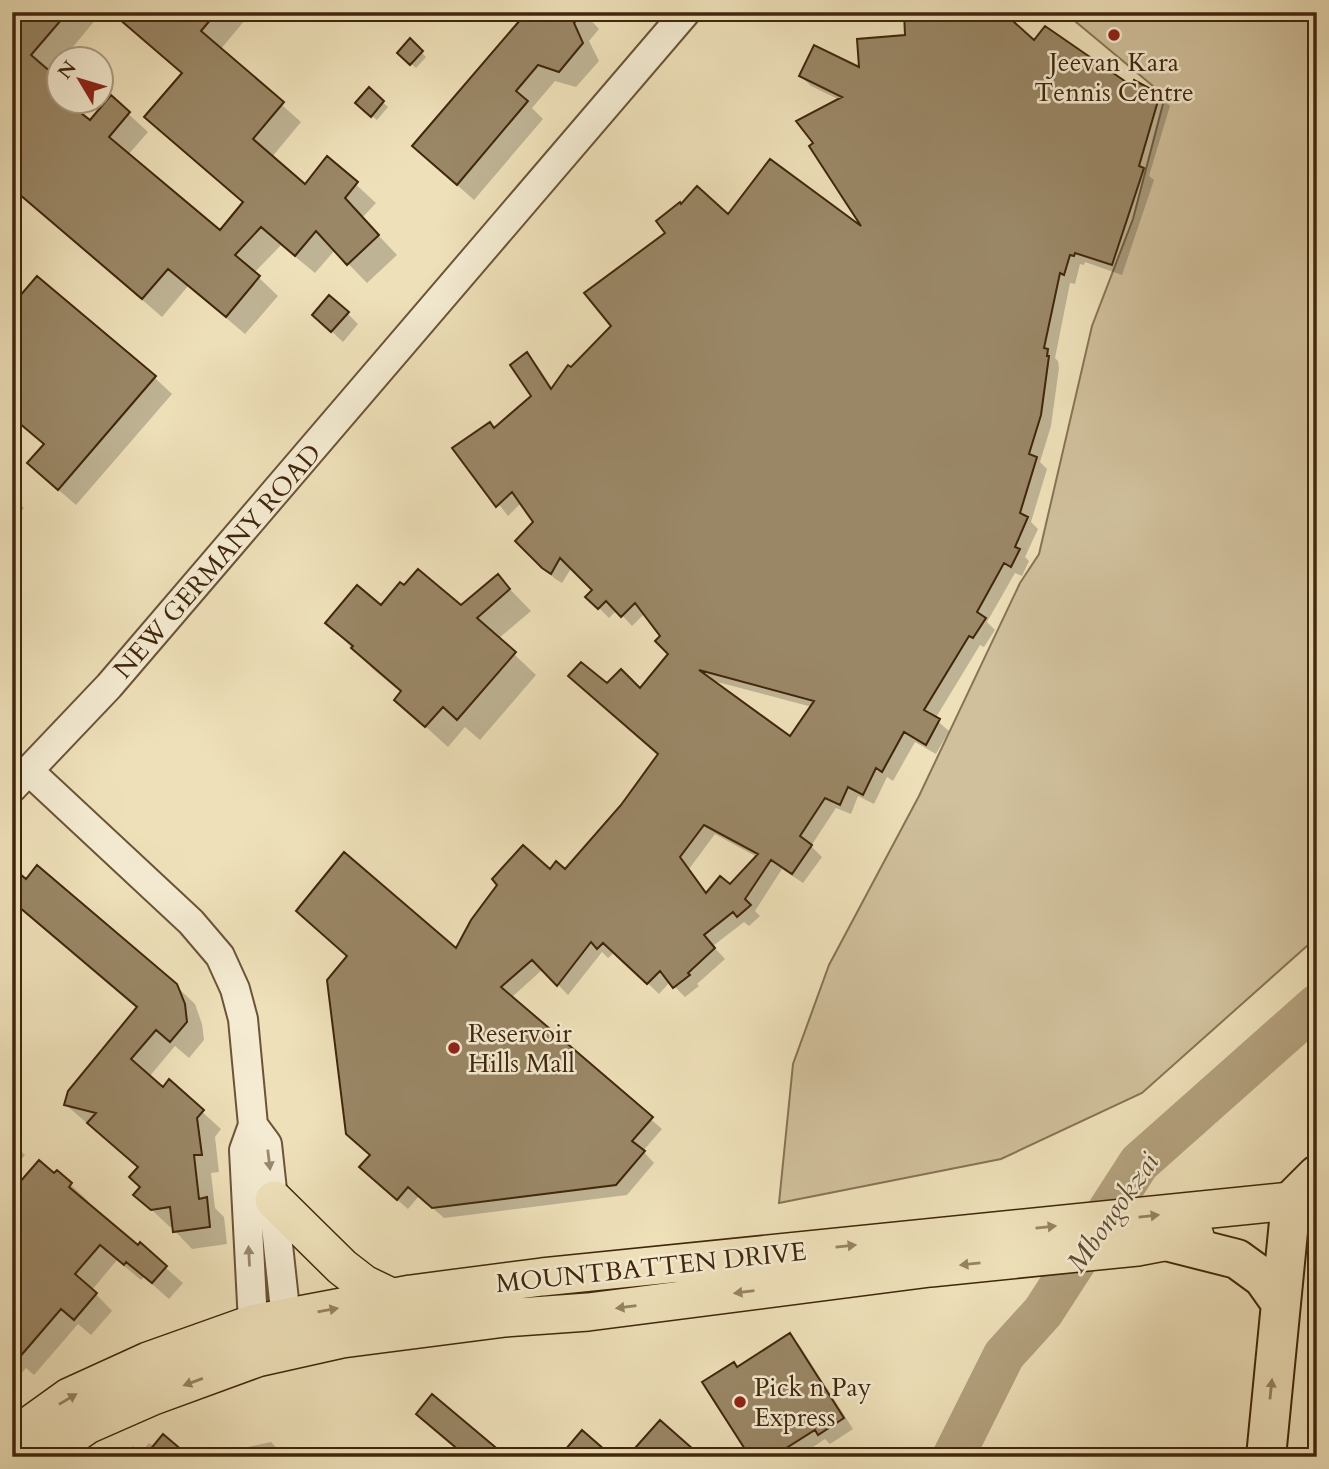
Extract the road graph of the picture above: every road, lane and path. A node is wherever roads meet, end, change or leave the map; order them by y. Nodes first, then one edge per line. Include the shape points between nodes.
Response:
1 (685, 12) edge
2 (21, 780) edge
3 (253, 1125) junction
4 (274, 1200) junction
5 (1306, 1203) edge
6 (1152, 1244) junction
7 (393, 1298) junction
8 (1280, 1303) junction
9 (271, 1337) junction
10 (12, 1438) edge
11 (41, 1457) edge
12 (1266, 1457) edge

1 - 2 street, NEW GERMANY ROAD via 125,666
2 - 3 street, NEW GERMANY ROAD via 191,922 220,956 243,1019
3 -> 4 street, NEW GERMANY ROAD via 267,1143
9 -> 3 street, NEW GERMANY ROAD via 244,1150
4 - 7 main road via 342,1268
4 - 9 street, NEW GERMANY ROAD
5 - 6 main road, MOUNTBATTEN DRIVE
7 -> 5 main road, MOUNTBATTEN DRIVE via 542,1277
5 - 8 highway
6 - 8 highway via 1202,1248 1237,1259 1263,1278
6 -> 9 main road, MOUNTBATTEN DRIVE via 588,1312
9 -> 7 main road, MOUNTBATTEN DRIVE
12 -> 8 highway
10 -> 9 main road, MOUNTBATTEN DRIVE via 69,1397 148,1361
9 -> 11 main road, MOUNTBATTEN DRIVE via 87,1425

